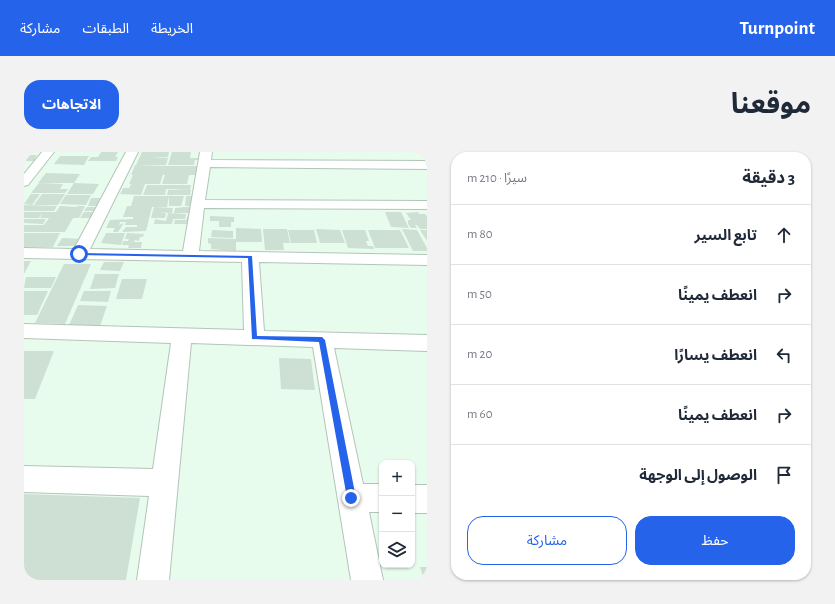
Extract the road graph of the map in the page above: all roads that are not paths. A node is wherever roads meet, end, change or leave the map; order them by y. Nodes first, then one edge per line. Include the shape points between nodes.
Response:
1 (48, 152) edge
2 (132, 152) edge
3 (363, 152) edge
4 (206, 157) edge
5 (370, 164) junction
6 (427, 165) edge
7 (24, 182) edge
8 (198, 204) junction
9 (427, 205) edge
10 (24, 253) edge
11 (79, 254) junction
12 (190, 256) junction
13 (250, 257) junction
14 (427, 260) edge
15 (24, 331) edge
16 (182, 335) junction
17 (254, 338) junction
18 (322, 340) junction
19 (427, 343) edge
20 (24, 479) edge
21 (164, 483) junction
22 (351, 498) junction
23 (379, 498) edge
24 (415, 499) edge
25 (427, 499) edge
26 (152, 580) edge
27 (367, 580) edge

1 - 7 street
2 - 11 street
3 - 5 street
4 - 5 street
4 - 8 street
5 - 6 street
8 - 9 street
8 - 12 street
10 - 11 street
11 - 12 street
12 - 13 street
13 - 14 street
13 - 17 street
15 - 16 street
16 - 17 street
16 - 21 street
17 - 18 street
18 - 19 street
18 - 22 street
20 - 21 street
21 - 26 street
22 - 23 street
22 - 27 street
24 - 25 street

